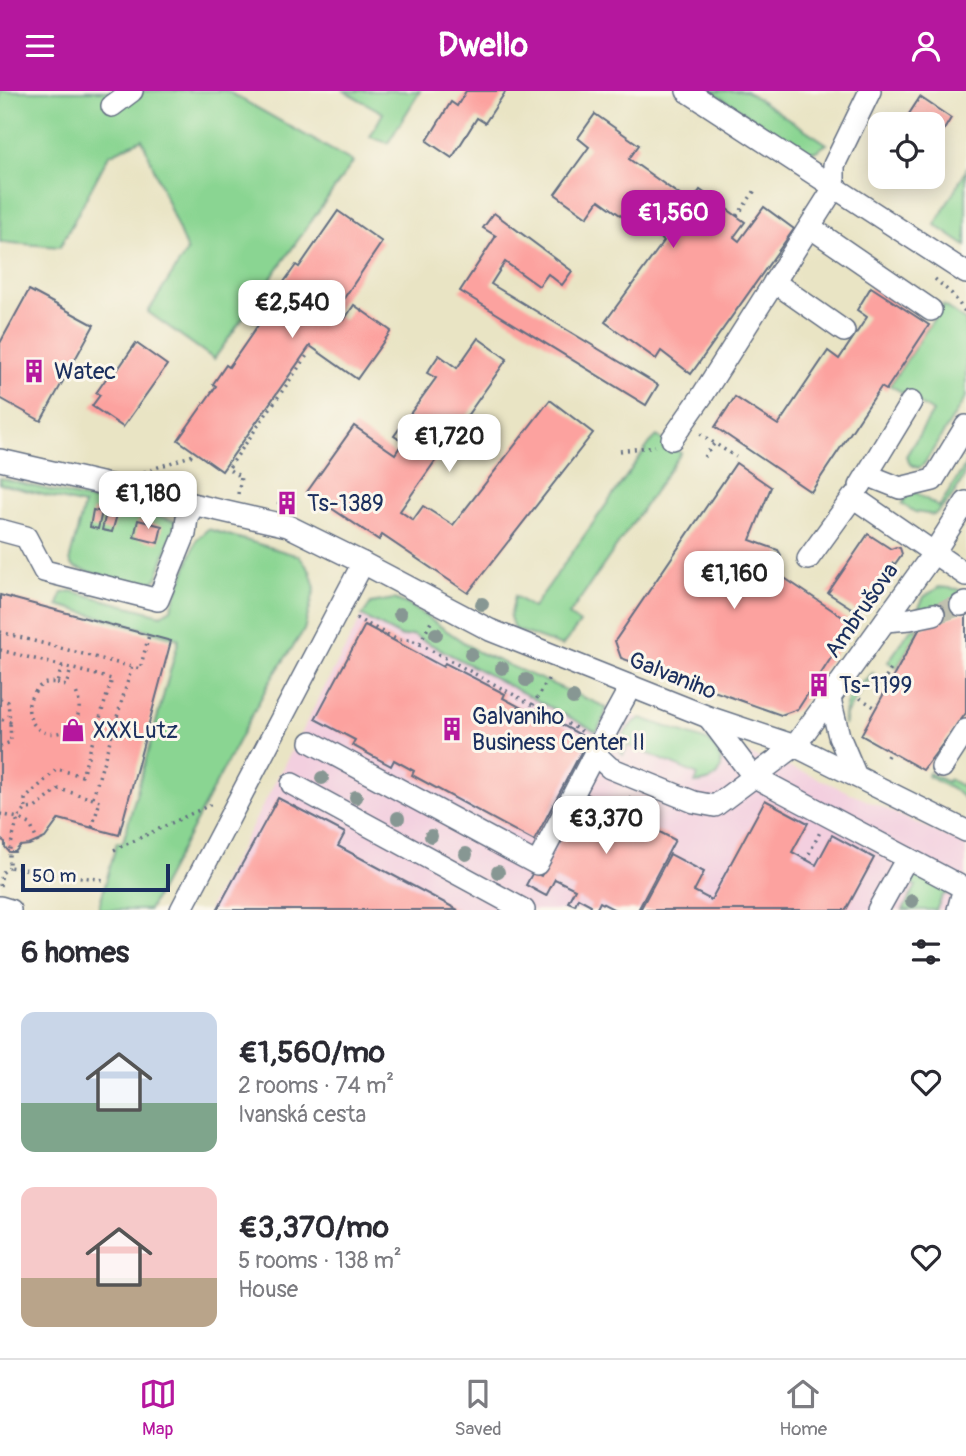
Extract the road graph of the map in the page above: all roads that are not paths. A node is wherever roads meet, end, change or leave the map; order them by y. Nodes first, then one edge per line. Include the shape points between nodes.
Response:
1 (132, 91) edge
2 (687, 91) edge
3 (870, 91) edge
4 (112, 106) dead end
5 (834, 188) junction
6 (810, 226) junction
7 (964, 271) edge
8 (774, 282) junction
9 (931, 310) dead end
10 (844, 331) dead end
11 (911, 403) dead end
12 (966, 426) edge
13 (678, 431) road end
14 (0, 460) edge
15 (867, 475) junction
16 (853, 497) junction
17 (966, 502) edge
18 (194, 505) junction
19 (0, 530) edge
20 (933, 554) junction
21 (808, 559) dead end
22 (363, 563) junction
23 (966, 575) edge
24 (934, 614) tunnel mouth
25 (885, 621) junction
26 (631, 686) junction
27 (830, 699) junction
28 (708, 717) junction
29 (966, 730) edge
30 (311, 742) dead end
31 (593, 745) junction
32 (795, 746) junction
33 (955, 767) edge
34 (753, 776) junction
35 (856, 776) junction
36 (292, 784) dead end
37 (966, 831) edge
38 (907, 857) junction
39 (0, 907) edge
40 (10, 910) edge
41 (180, 910) edge
42 (524, 910) edge
43 (878, 910) edge
44 (958, 910) edge

1 - 4 street
2 - 5 street
3 - 5 street via 834,165
5 - 6 street
5 - 7 street
6 - 8 street
6 - 9 street
8 - 10 street
8 - 13 street
11 - 15 street
12 - 15 street via 933,480 900,488
14 - 18 street, Galvaniho
15 - 16 street
16 - 20 street
16 - 21 street
17 - 20 street, Ambrušova
18 - 19 street via 158,600 44,571 26,537
18 - 22 street, Galvaniho via 288,526
20 - 23 street
20 - 25 street, Ambrušova
22 - 26 street, Galvaniho via 490,630
22 - 41 street
24 - 25 street
25 - 27 street, Ambrušova
26 - 28 street, Galvaniho
26 - 31 street
27 - 32 street, Ambrušova
27 - 35 street
28 - 32 street, Galvaniho
28 - 34 street
29 - 33 street
30 - 31 street via 537,864
31 - 34 street, Ambrušova via 610,768 694,802 715,806
32 - 34 street, Ambrušova
32 - 35 street, Galvaniho
34 - 38 street
35 - 37 street, Galvaniho
36 - 42 street
38 - 43 street
38 - 44 street via 964,888
39 - 40 street

